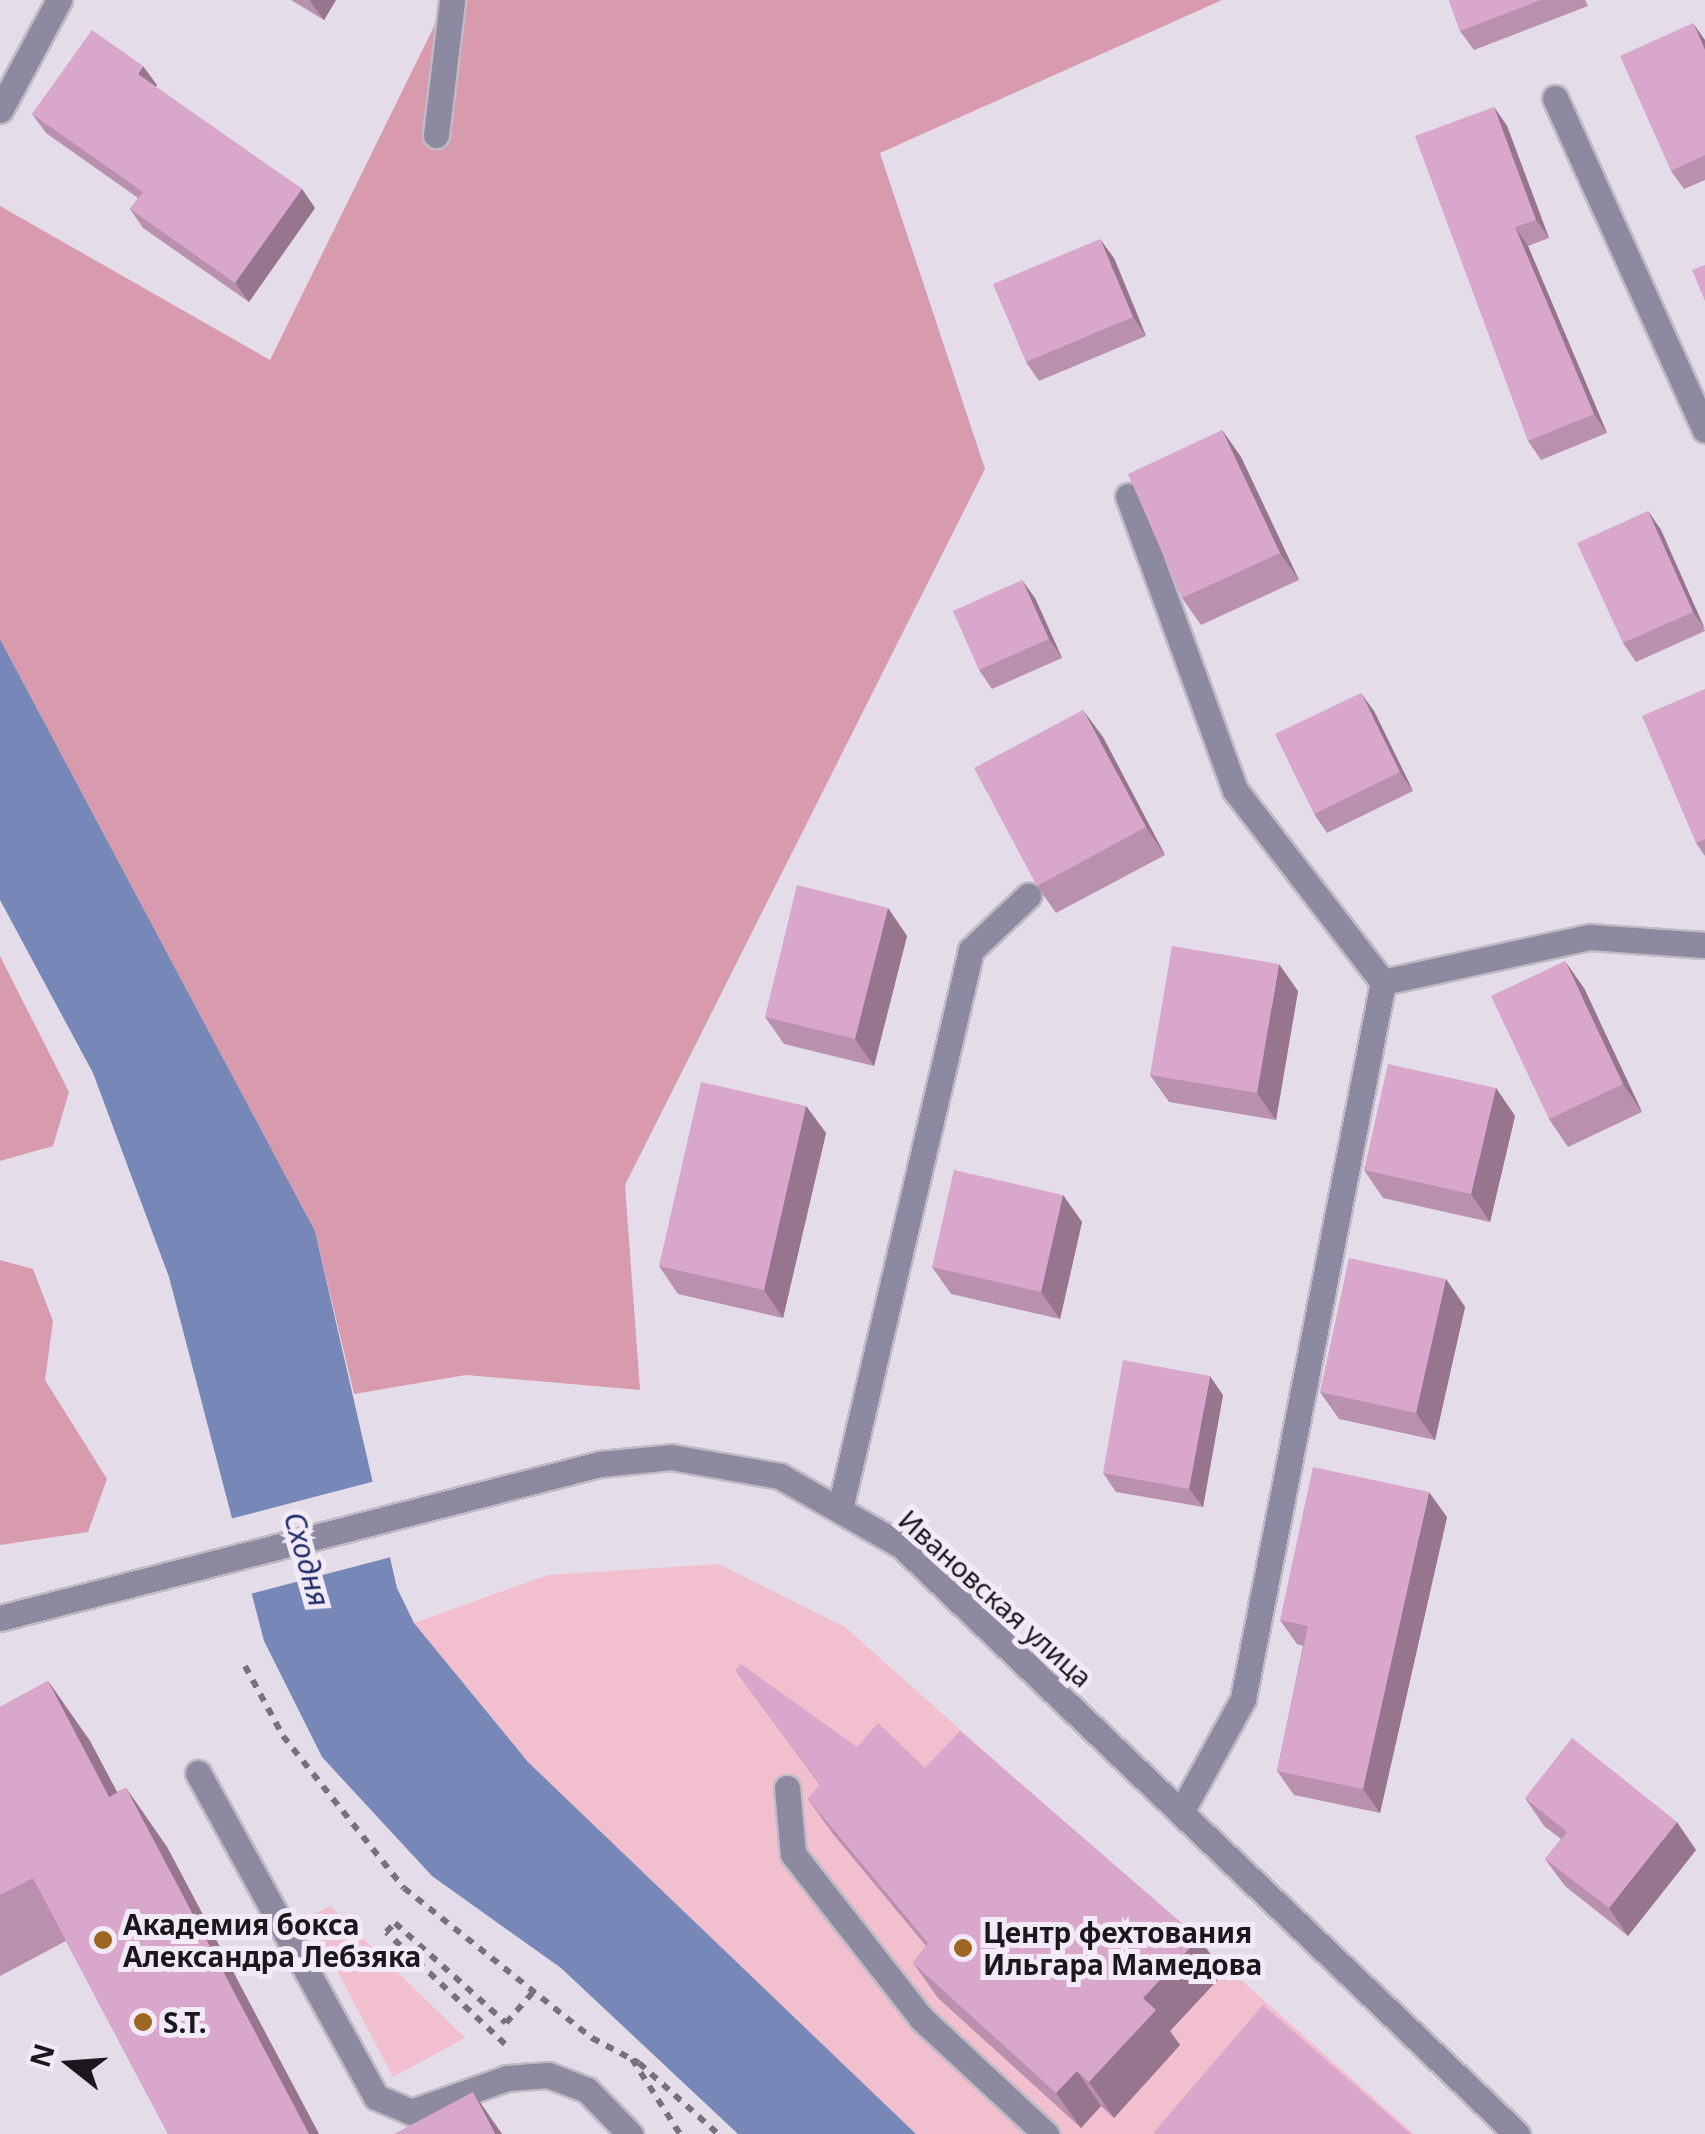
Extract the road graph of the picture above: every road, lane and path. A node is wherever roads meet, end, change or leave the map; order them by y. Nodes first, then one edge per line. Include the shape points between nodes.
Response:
1 (60, 0) edge
2 (452, 0) edge
3 (1555, 98) dead end
4 (0, 110) edge
5 (436, 136) dead end
6 (1705, 430) edge
7 (1128, 496) edge
8 (1028, 896) edge
9 (1705, 945) edge
10 (1383, 982) junction
11 (841, 1504) junction
12 (0, 1618) edge
13 (245, 1666) dead end
14 (198, 1774) dead end
15 (787, 1788) edge
16 (1181, 1812) junction
17 (534, 1992) junction
18 (632, 2059) junction
19 (507, 2078) junction
20 (630, 2134) edge
21 (680, 2134) edge
22 (718, 2134) edge
23 (1046, 2134) edge
24 (1517, 2134) edge

1 - 4 street
2 - 5 street
3 - 6 street
7 - 10 street via 1235,790
8 - 11 street via 971,950
9 - 10 street via 1590,938
10 - 16 street via 1243,1699
11 - 12 street, Ивановская улица via 761,1471 671,1458 584,1468
11 - 16 street, Ивановская улица via 902,1546
13 - 17 path via 283,1736 404,1888
14 - 19 street via 376,2097 411,2112
15 - 23 street via 793,1854 921,2018
16 - 24 street, Ивановская улица
17 - 18 path
17 - 19 path via 506,2022 395,1923 386,1932 505,2038
18 - 21 path
18 - 22 path
19 - 20 street via 548,2075 587,2090

